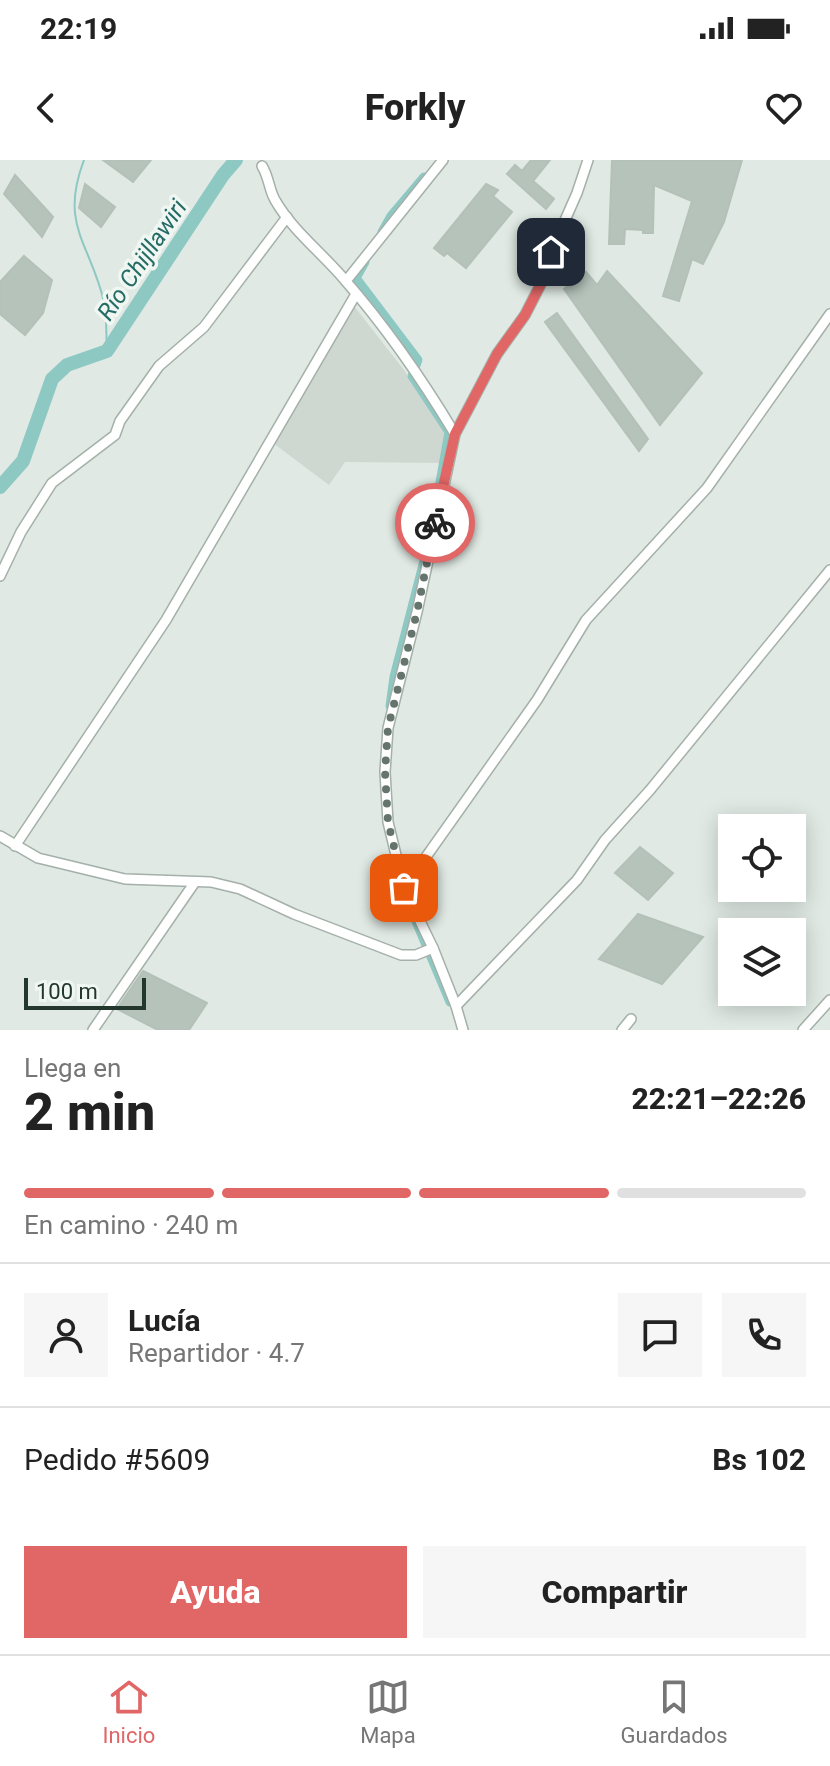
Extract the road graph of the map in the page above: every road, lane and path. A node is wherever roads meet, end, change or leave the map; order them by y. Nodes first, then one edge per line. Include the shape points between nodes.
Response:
1 (443, 160) edge
2 (588, 160) edge
3 (262, 166) dead end
4 (287, 217) junction
5 (346, 281) junction
6 (356, 294) junction
7 (830, 314) edge
8 (455, 434) junction
9 (830, 570) edge
10 (0, 576) edge
11 (0, 836) edge
12 (15, 846) junction
13 (195, 882) junction
14 (404, 888) junction
15 (433, 948) junction
16 (830, 1000) edge
17 (456, 1006) junction
18 (631, 1019) dead end
19 (93, 1030) edge
20 (463, 1030) edge
21 (622, 1030) edge
22 (803, 1030) edge

1 - 5 street
2 - 8 street via 547,272
3 - 4 street
4 - 5 street
4 - 10 street via 204,327 159,366 115,435 52,483
5 - 6 street
6 - 8 street via 415,368
6 - 12 street via 166,620
7 - 14 street via 707,488 586,620 537,700
8 - 14 street via 388,728 388,822
9 - 17 street via 577,880
11 - 12 street
12 - 13 street via 38,858 125,879
13 - 15 street via 240,889 401,955
13 - 19 street
14 - 15 street
15 - 17 street
16 - 22 street
17 - 20 street
18 - 21 street

